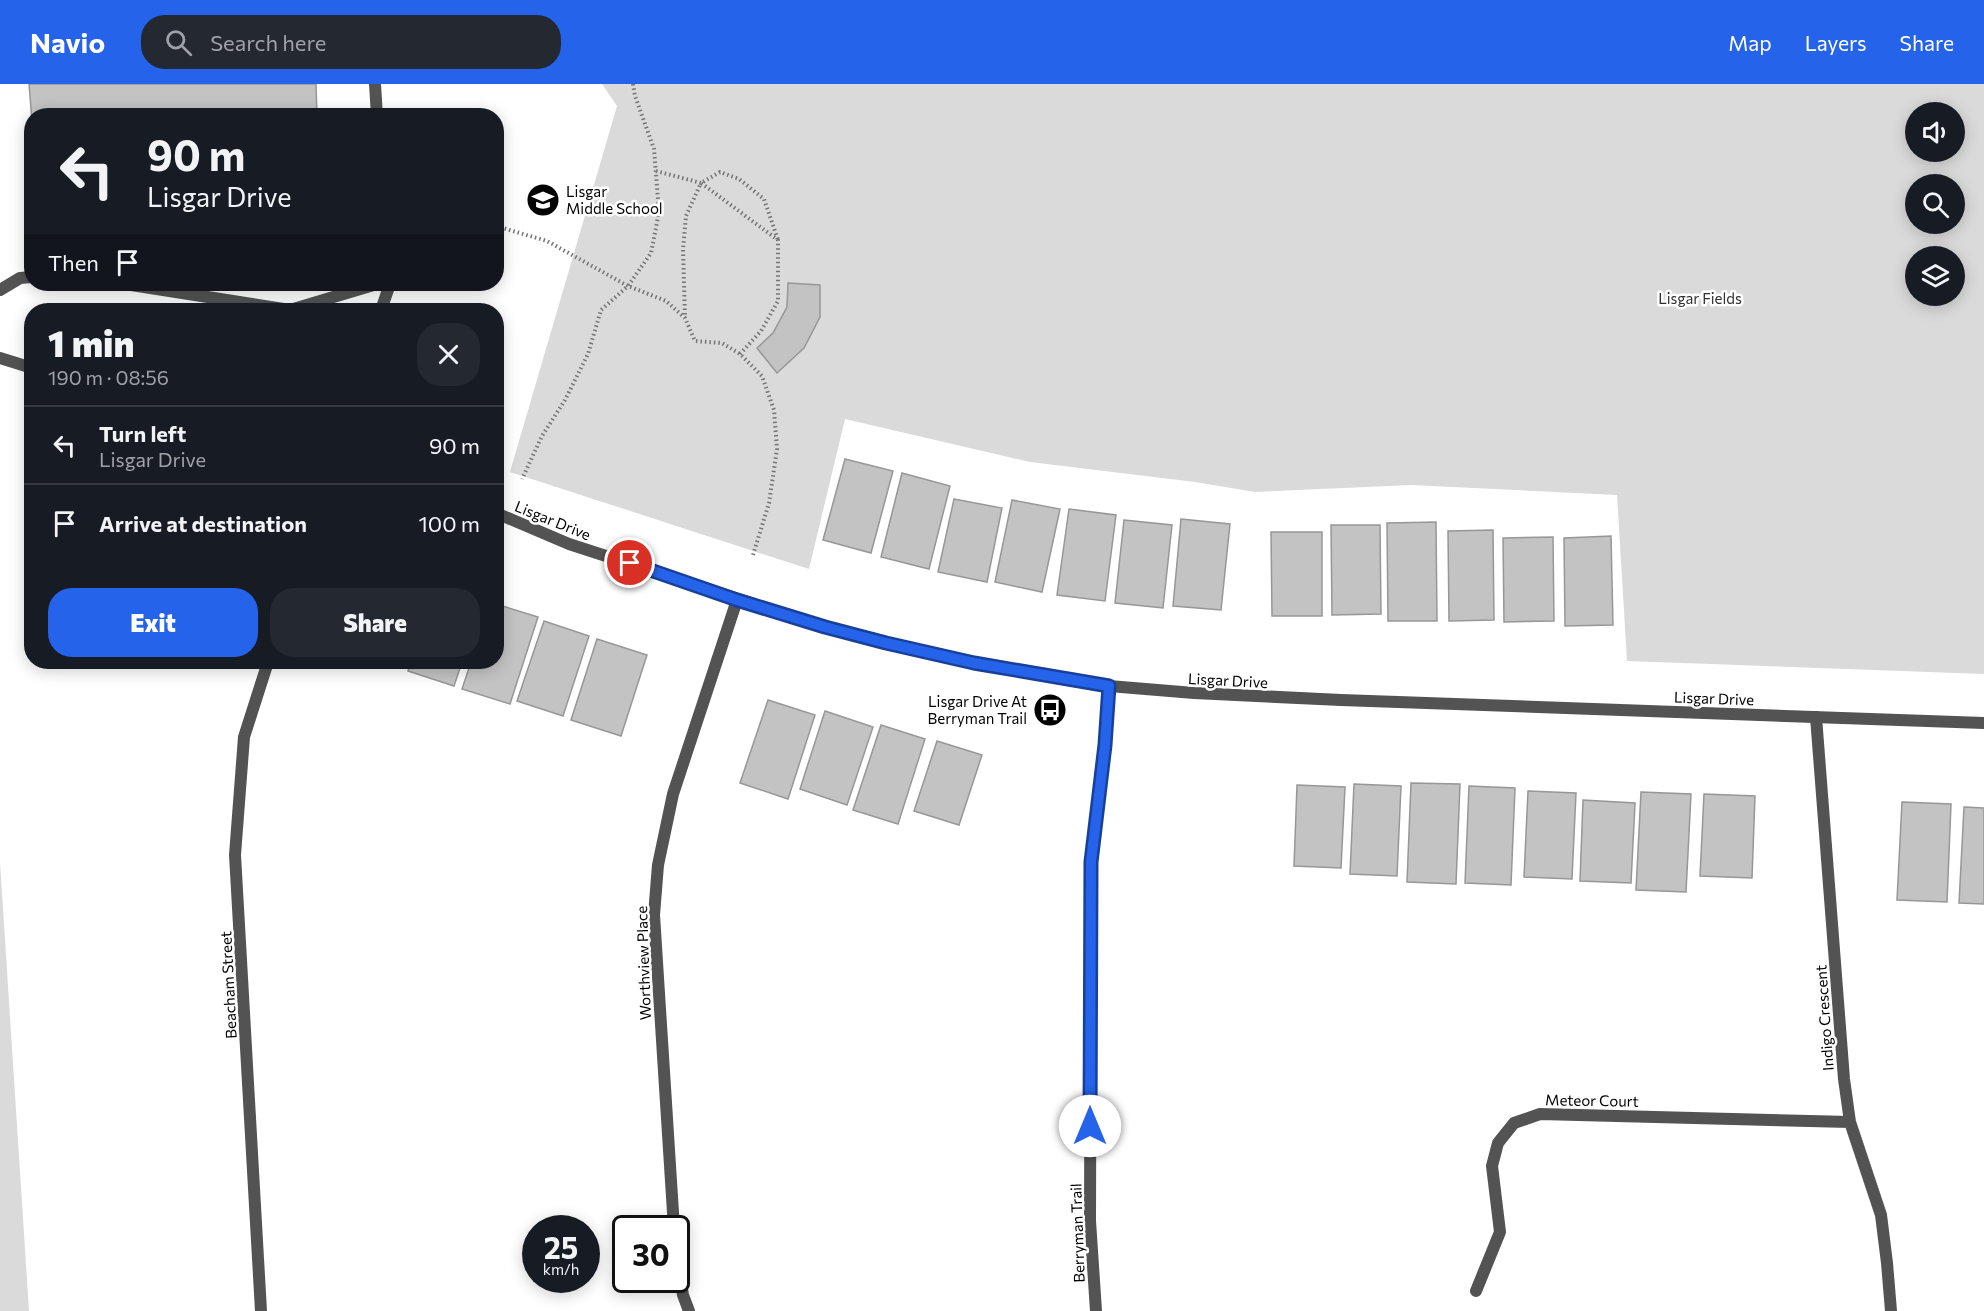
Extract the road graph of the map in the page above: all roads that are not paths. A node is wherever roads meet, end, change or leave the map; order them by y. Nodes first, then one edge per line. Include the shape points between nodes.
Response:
1 (375, 84) edge
2 (376, 108) edge
3 (24, 278) edge
4 (0, 290) edge
5 (169, 291) edge
6 (354, 291) edge
7 (246, 303) edge
8 (313, 303) edge
9 (0, 358) edge
10 (24, 366) edge
11 (504, 516) edge
12 (737, 600) junction
13 (266, 669) edge
14 (1109, 686) junction
15 (1816, 717) junction
16 (1984, 723) edge
17 (1850, 1122) junction
18 (673, 1215) edge
19 (1476, 1291) dead end
20 (683, 1293) edge
21 (261, 1311) edge
22 (689, 1311) edge
23 (1096, 1311) edge
24 (1891, 1311) edge

1 - 2 street
3 - 4 street
5 - 7 street
6 - 8 street
9 - 10 street
11 - 12 street, Lisgar Drive via 569,544
12 - 14 street, Lisgar Drive via 927,653
12 - 18 street, Worthview Place via 673,794 657,875 654,915
13 - 21 street, Beacham Street via 244,737 235,855
14 - 15 street, Lisgar Drive via 1341,700
14 - 23 street, Berryman Trail via 1091,862 1090,1221
15 - 16 street, Lisgar Drive
15 - 17 street, Indigo Crescent
17 - 19 street, Meteor Court via 1540,1114 1514,1123 1498,1143 1492,1166 1500,1232
17 - 24 street, Indigo Crescent via 1881,1215
20 - 22 street

